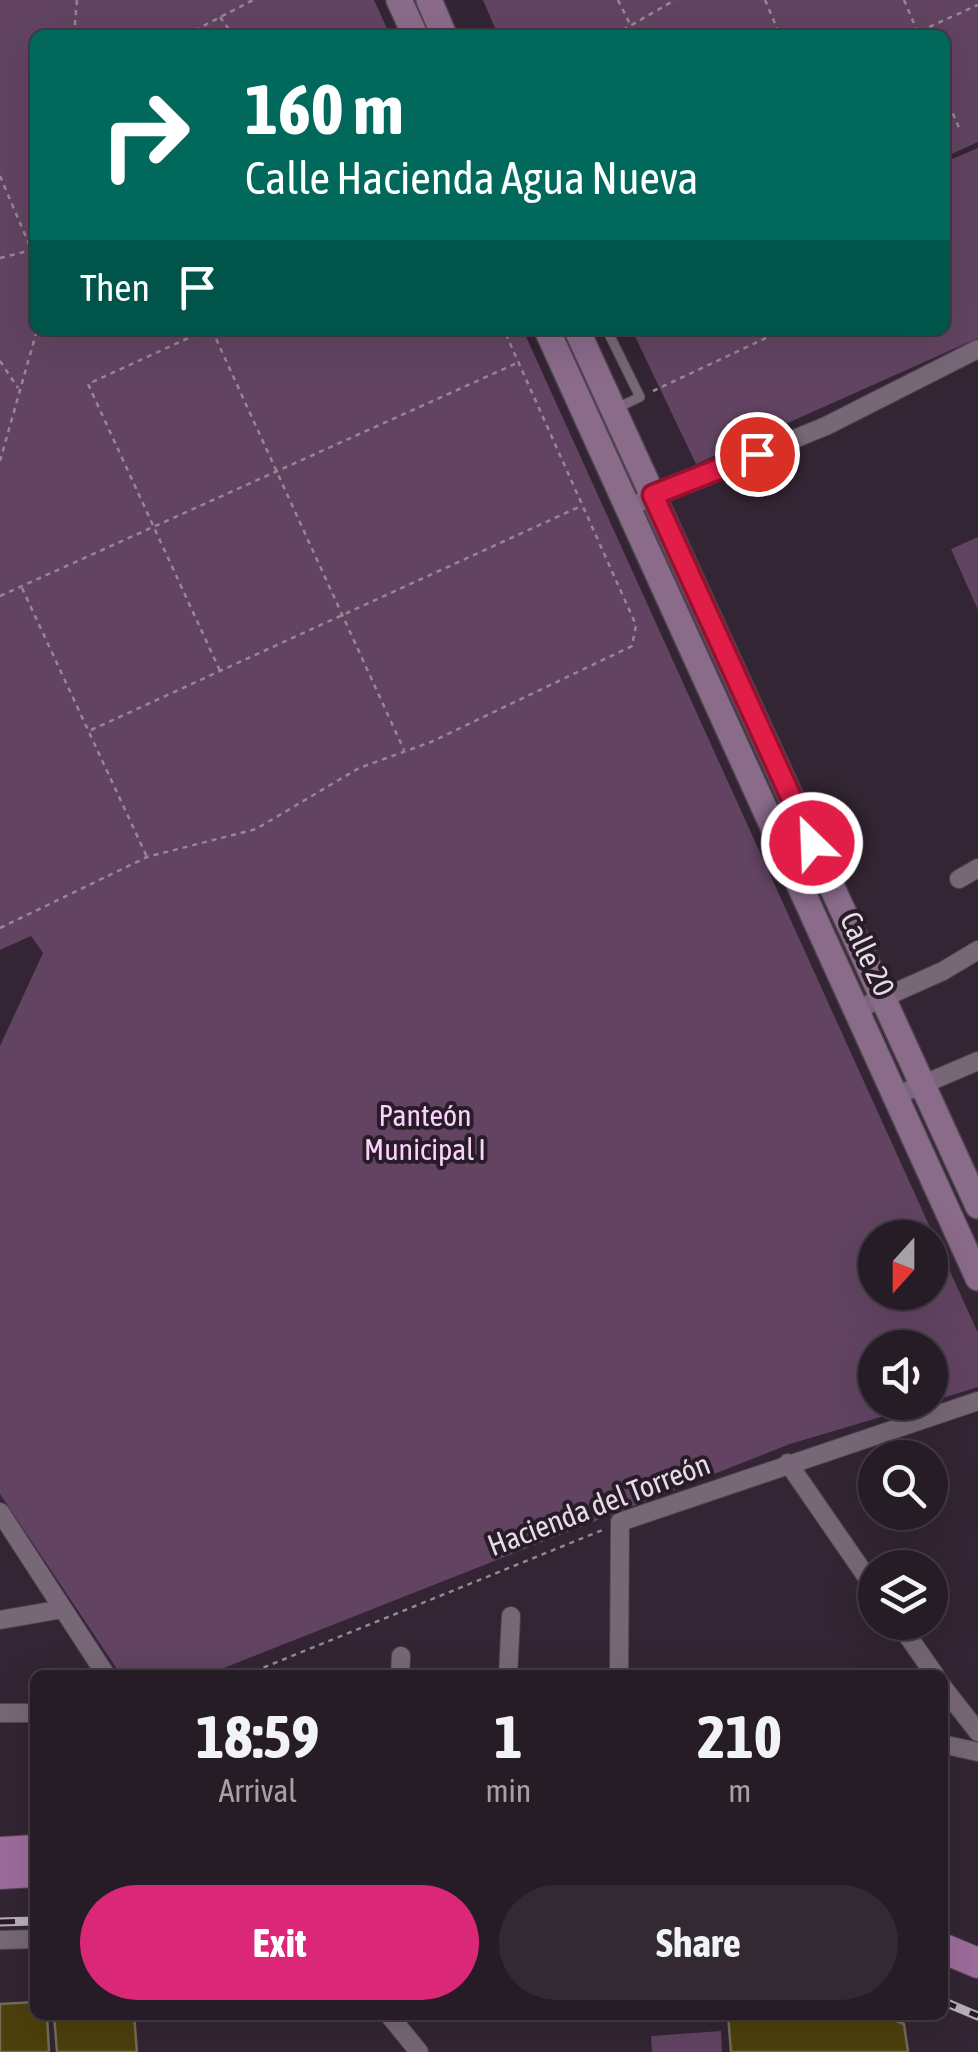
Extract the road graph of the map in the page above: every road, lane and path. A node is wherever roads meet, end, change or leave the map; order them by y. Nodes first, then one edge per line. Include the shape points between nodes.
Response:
1 (78, 0) edge
2 (253, 0) edge
3 (399, 0) edge
4 (428, 0) edge
5 (618, 0) edge
6 (675, 0) edge
7 (765, 0) edge
8 (904, 0) edge
9 (978, 4) edge
10 (220, 17) junction
11 (628, 27) junction
12 (75, 30) edge
13 (195, 30) edge
14 (229, 30) edge
15 (412, 30) edge
16 (442, 30) edge
17 (623, 30) edge
18 (629, 30) edge
19 (778, 30) edge
20 (916, 30) edge
21 (926, 30) edge
22 (950, 107) edge
23 (960, 130) dead end
24 (0, 176) edge
25 (30, 245) edge
26 (30, 250) edge
27 (0, 258) edge
28 (35, 335) edge
29 (198, 335) edge
30 (211, 335) edge
31 (506, 335) edge
32 (579, 335) edge
33 (609, 335) edge
34 (772, 335) edge
35 (551, 338) edge
36 (978, 349) edge
37 (0, 362) edge
38 (518, 363) junction
39 (18, 389) junction
40 (640, 397) junction
41 (612, 410) junction
42 (1, 442) edge
43 (0, 461) edge
44 (276, 472) junction
45 (653, 495) junction
46 (582, 506) junction
47 (626, 508) junction
48 (152, 528) junction
49 (22, 586) junction
50 (0, 596) edge
51 (342, 616) junction
52 (221, 673) junction
53 (90, 730) junction
54 (766, 739) junction
55 (404, 750) junction
56 (737, 750) junction
57 (147, 858) junction
58 (978, 868) edge
59 (959, 879) dead end
60 (0, 928) edge
61 (978, 950) edge
62 (883, 1000) junction
63 (856, 1010) junction
64 (978, 1061) edge
65 (924, 1082) junction
66 (898, 1095) junction
67 (978, 1206) edge
68 (966, 1220) edge
69 (978, 1278) edge
70 (978, 1401) edge
71 (788, 1463) junction
72 (0, 1512) edge
73 (620, 1522) junction
74 (858, 1564) edge
75 (63, 1609) junction
76 (510, 1616) dead end
77 (0, 1620) edge
78 (911, 1640) edge
79 (103, 1670) edge
80 (257, 1670) edge
81 (508, 1670) edge
82 (620, 1670) edge
83 (932, 1670) edge
84 (948, 1698) edge
85 (0, 1712) edge
86 (30, 1712) edge
87 (970, 1743) edge
88 (30, 1850) edge
89 (0, 1852) edge
90 (30, 1872) edge
91 (0, 1874) edge
92 (948, 1930) edge
93 (30, 1939) edge
94 (0, 1940) edge
95 (978, 1942) edge
96 (948, 1951) edge
97 (978, 1964) edge
98 (393, 2020) edge
99 (419, 2052) edge

1 - 12 path
2 - 10 path
3 - 15 main road
4 - 16 main road
5 - 11 path
6 - 11 path
7 - 19 path
8 - 20 path
9 - 21 path
10 - 13 path
10 - 14 path
11 - 17 path
11 - 18 path
22 - 23 path
24 - 25 path
26 - 27 path
28 - 39 path
29 - 48 path via 88,384
30 - 44 path
31 - 38 path
32 - 41 main road, Calle 20
33 - 40 lane
34 - 40 path
35 - 47 main road, Calle 20
36 - 45 street via 826,426
37 - 39 path
38 - 44 path
38 - 46 path
39 - 42 path
40 - 41 lane
41 - 45 main road, Calle 20
42 - 43 path
44 - 48 path
44 - 51 path
45 - 47 street
45 - 54 main road, Calle 20
46 - 51 path
46 - 55 path via 636,625 635,642
47 - 56 main road, Calle 20
48 - 49 path
48 - 52 path
49 - 50 path
49 - 53 path
51 - 52 path
51 - 55 path
52 - 53 path
53 - 57 path
54 - 56 main road
54 - 62 main road, Calle 20
55 - 57 path via 359,768 256,829
56 - 63 main road, Calle 20
57 - 60 path
58 - 59 street
61 - 62 street
62 - 63 street
62 - 65 main road, Calle 20
63 - 66 main road, Calle 20
64 - 65 street
65 - 66 street
65 - 67 main road, Calle 20
66 - 68 main road, Calle 20
68 - 69 main road, Calle 20
70 - 71 street, Hacienda del Torreón
71 - 73 street, Hacienda del Torreón
71 - 74 street
72 - 75 street
73 - 80 path, Hacienda del Torreón
73 - 82 street
75 - 77 street
75 - 79 street
76 - 81 street
78 - 83 street
84 - 87 street
85 - 86 street
88 - 89 main road
90 - 91 main road
92 - 95 main road
93 - 94 street
96 - 97 main road
98 - 99 street

